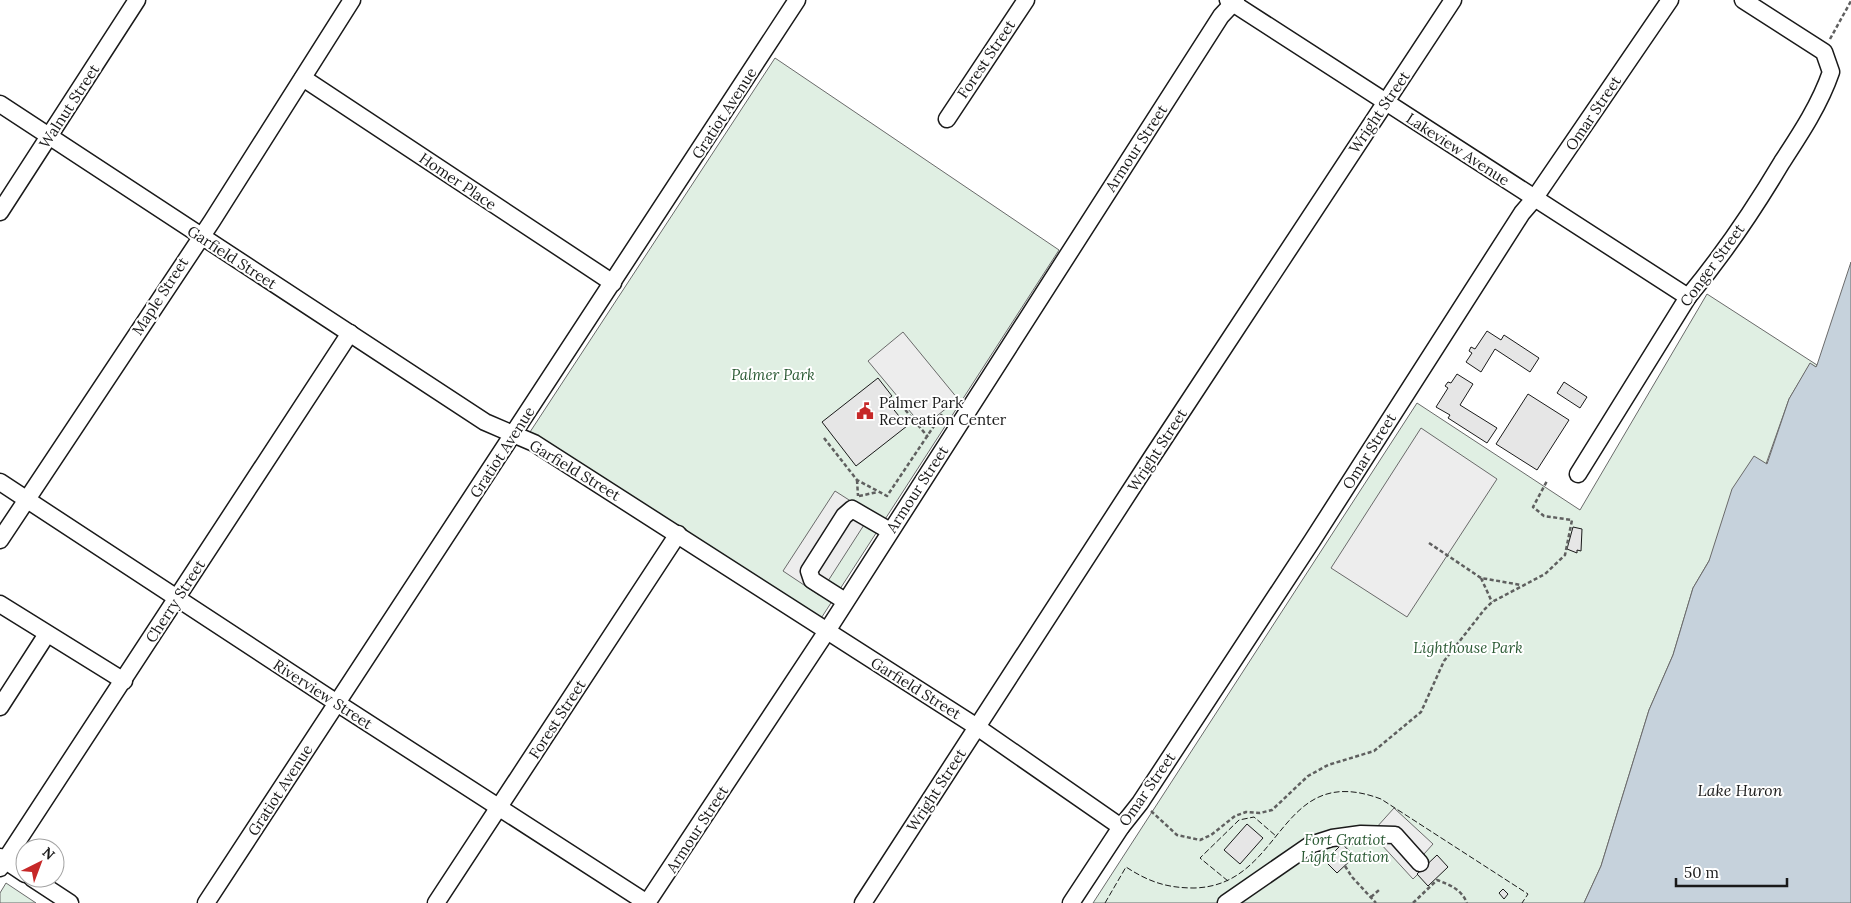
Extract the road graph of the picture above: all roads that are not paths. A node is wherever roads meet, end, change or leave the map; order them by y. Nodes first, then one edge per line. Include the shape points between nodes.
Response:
1 (137, 0) edge
2 (352, 0) edge
3 (797, 0) edge
4 (1026, 0) edge
5 (1453, 0) edge
6 (1670, 0) edge
7 (1743, 0) edge
8 (1233, 1) edge
9 (303, 78) junction
10 (1386, 102) junction
11 (0, 104) edge
12 (947, 118) dead end
13 (50, 136) junction
14 (1534, 199) junction
15 (0, 212) edge
16 (200, 236) junction
17 (613, 283) junction
18 (1688, 297) junction
19 (350, 333) junction
20 (512, 436) junction
21 (1578, 474) dead end
22 (0, 482) edge
23 (26, 499) junction
24 (890, 531) junction
25 (678, 534) junction
26 (0, 540) edge
27 (177, 597) junction
28 (845, 601) junction
29 (0, 604) edge
30 (826, 632) junction
31 (48, 634) junction
32 (124, 680) junction
33 (337, 703) junction
34 (0, 706) edge
35 (977, 727) junction
36 (499, 808) junction
37 (1121, 827) junction
38 (2, 862) edge
39 (1420, 863) dead end
40 (15, 869) edge
41 (47, 888) edge
42 (70, 903) edge
43 (206, 903) edge
44 (436, 903) edge
45 (648, 903) edge
46 (864, 903) edge
47 (1071, 903) edge
48 (1226, 903) edge

1 - 13 street, Walnut Street
2 - 9 street, Maple Street
3 - 17 street, Gratiot Avenue
4 - 12 street, Forest Street
5 - 10 street, Wright Street
6 - 14 street, Omar Street
7 - 18 street, Conger Street via 1824,52 1831,72 1809,120 1766,189
8 - 10 street, Lakeview Avenue
8 - 24 street, Armour Street
9 - 16 street, Maple Street
9 - 17 street, Homer Place
10 - 14 street, Lakeview Avenue
10 - 35 street, Wright Street
11 - 13 street, Garfield Street
13 - 15 street, Walnut Street
13 - 16 street, Garfield Street
14 - 18 street, Lakeview Avenue
14 - 37 street, Omar Street via 1140,803
16 - 19 street, Garfield Street
16 - 23 street, Maple Street
17 - 20 street, Gratiot Avenue
18 - 21 street, Conger Street
19 - 20 street, Garfield Street via 484,422
19 - 27 street, Cherry Street
20 - 25 street, Garfield Street via 534,443
20 - 33 street, Gratiot Avenue
22 - 23 street, Riverview Street
23 - 26 street, Maple Street
23 - 27 street, Riverview Street
24 - 28 street, Armour Street
24 - 28 street via 852,509 844,516 810,571 812,580
25 - 30 street, Garfield Street
25 - 36 street, Forest Street
27 - 32 street, Cherry Street
27 - 33 street, Riverview Street
28 - 30 street, Armour Street
29 - 31 street
30 - 35 street, Garfield Street
30 - 45 street, Armour Street
31 - 32 street
31 - 34 street
32 - 38 street, Cherry Street
33 - 36 street, Riverview Street
33 - 43 street, Gratiot Avenue
35 - 37 street, Garfield Street
35 - 46 street, Wright Street
36 - 44 street, Forest Street
36 - 45 street, Riverview Street
37 - 47 street, Omar Street
38 - 40 street
39 - 48 street via 1395,835 1361,834 1332,838 1310,845
41 - 42 street

